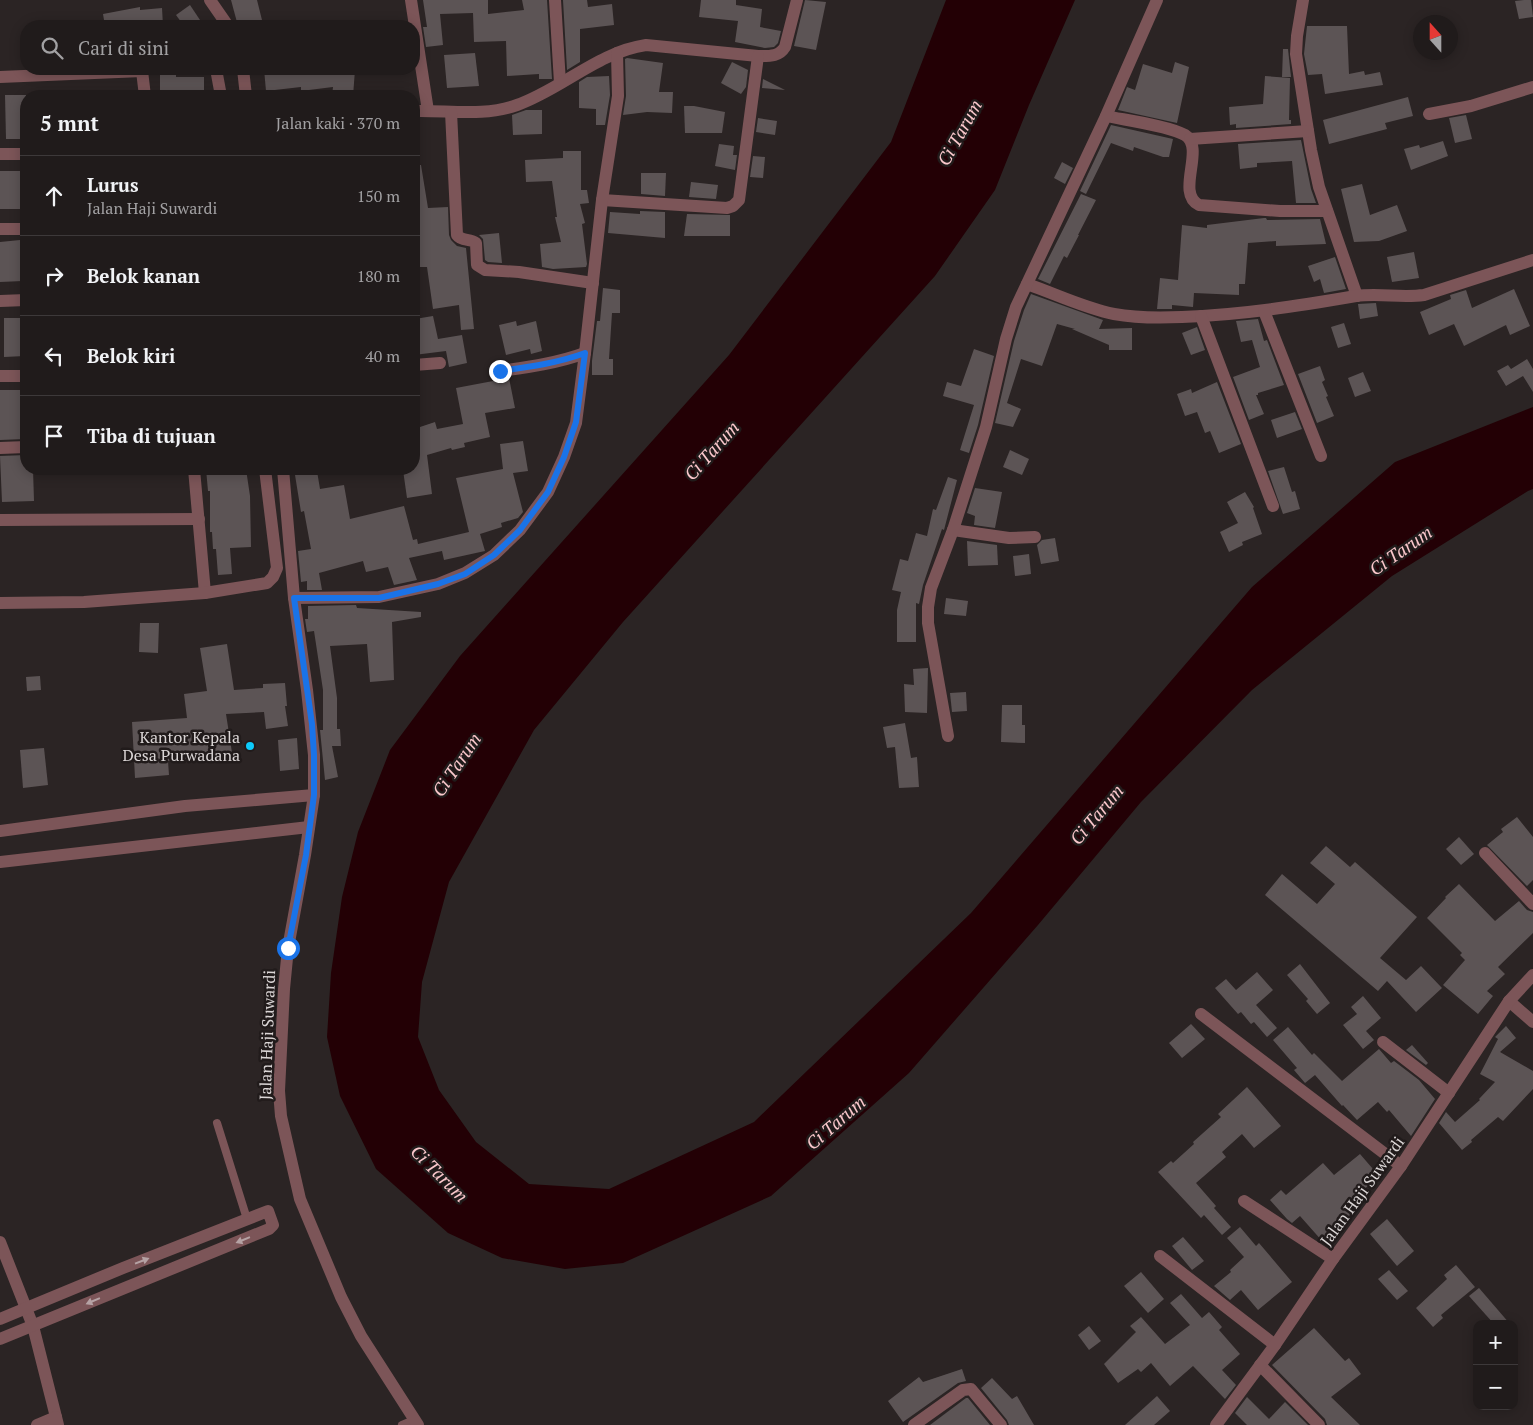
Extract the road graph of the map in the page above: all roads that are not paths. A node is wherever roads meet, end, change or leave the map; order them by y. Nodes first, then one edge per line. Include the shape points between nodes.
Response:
1 (210, 0) edge
2 (411, 0) edge
3 (555, 0) edge
4 (797, 0) edge
5 (1157, 0) edge
6 (1303, 0) edge
7 (224, 20) edge
8 (414, 20) edge
9 (617, 53) junction
10 (758, 56) junction
11 (420, 59) edge
12 (54, 75) edge
13 (145, 75) edge
14 (217, 75) edge
15 (244, 75) edge
16 (0, 78) edge
17 (560, 83) junction
18 (1533, 87) edge
19 (145, 90) edge
20 (220, 90) edge
21 (245, 90) edge
22 (420, 111) edge
23 (428, 111) junction
24 (451, 112) junction
25 (1429, 114) dead end
26 (1106, 116) junction
27 (1308, 131) junction
28 (1190, 139) junction
29 (0, 154) edge
30 (20, 154) edge
31 (602, 200) junction
32 (1327, 211) junction
33 (0, 229) edge
34 (20, 229) edge
35 (1533, 260) edge
36 (593, 283) junction
37 (1027, 284) junction
38 (1357, 296) junction
39 (0, 300) edge
40 (20, 300) edge
41 (1264, 311) junction
42 (1201, 316) junction
43 (585, 353) junction
44 (440, 363) dead end
45 (420, 365) edge
46 (500, 371) dead end
47 (0, 376) edge
48 (20, 376) edge
49 (20, 447) edge
50 (0, 448) edge
51 (1321, 456) dead end
52 (194, 475) edge
53 (266, 475) edge
54 (284, 475) edge
55 (1272, 506) dead end
56 (198, 519) junction
57 (0, 520) edge
58 (952, 530) junction
59 (1035, 537) dead end
60 (206, 593) junction
61 (294, 598) junction
62 (0, 603) edge
63 (948, 736) dead end
64 (314, 795) junction
65 (309, 828) junction
66 (0, 831) edge
67 (1485, 853) dead end
68 (0, 862) edge
69 (1533, 904) edge
70 (1533, 975) edge
71 (1509, 1001) junction
72 (1201, 1014) dead end
73 (1533, 1022) edge
74 (1383, 1042) dead end
75 (1449, 1093) junction
76 (217, 1123) dead end
77 (1401, 1166) junction
78 (1244, 1200) dead end
79 (247, 1219) junction
80 (0, 1242) edge
81 (1160, 1256) dead end
82 (1333, 1259) junction
83 (26, 1309) junction
84 (0, 1319) edge
85 (33, 1326) junction
86 (0, 1339) edge
87 (1275, 1345) junction
88 (1260, 1365) junction
89 (57, 1421) edge
90 (411, 1423) edge
91 (37, 1425) edge
92 (914, 1425) edge
93 (1001, 1425) edge
94 (1216, 1425) edge
95 (1319, 1425) edge

1 - 7 street
2 - 8 street
3 - 17 street
4 - 10 street via 782,52
5 - 26 street
6 - 27 street via 1296,54
9 - 10 street via 628,47 646,45
9 - 17 street
9 - 31 street via 618,96
10 - 31 street via 739,200 734,206
11 - 23 street
12 - 16 street
13 - 19 street
14 - 20 street
15 - 21 street
17 - 24 street via 516,106 481,112
18 - 25 street via 1471,106
22 - 23 street
23 - 24 street
24 - 36 street via 457,235 476,243 477,265 485,270
26 - 28 street via 1170,130
26 - 37 street
27 - 28 street
27 - 32 street
28 - 32 street via 1189,192 1199,205
29 - 30 street
31 - 36 street
32 - 38 street
33 - 34 street
35 - 38 street via 1424,295
36 - 43 street
37 - 42 street via 1114,314 1162,318
37 - 58 street via 1006,338 986,427
38 - 41 street
39 - 40 street
41 - 42 street
41 - 51 street
42 - 55 street
43 - 46 street via 546,364
43 - 61 street via 576,422 564,457 548,492 520,530 494,555 465,574 379,598
44 - 45 street
47 - 48 street
49 - 50 street
52 - 56 street
53 - 60 street via 277,568 273,577 261,585
54 - 61 street, Jalan Haji Suwardi
56 - 57 street
56 - 60 street
58 - 59 street via 1008,538
58 - 63 street via 931,588 928,607 932,651
60 - 62 street via 84,602
61 - 64 street, Jalan Haji Suwardi via 312,724
64 - 65 street, Jalan Haji Suwardi
64 - 66 street via 185,806
65 - 68 street
65 - 90 street, Jalan Haji Suwardi via 284,988 279,1082 281,1116 300,1199 341,1297
67 - 69 street
70 - 71 street, Jalan Haji Suwardi
71 - 73 street
71 - 75 street, Jalan Haji Suwardi
72 - 77 street
74 - 75 street
75 - 77 street, Jalan Haji Suwardi
76 - 79 lane
77 - 82 street, Jalan Haji Suwardi
78 - 82 street
83 -> 79 street
79 -> 85 street via 268,1211 273,1225
80 - 83 street
81 - 87 street
82 - 87 street, Jalan Haji Suwardi
83 - 84 street
83 - 85 street
85 - 86 street
85 - 89 street
87 - 88 street, Jalan Haji Suwardi
88 - 94 street, Jalan Haji Suwardi
88 - 95 street
89 - 91 street
92 - 93 street via 963,1390 971,1389

